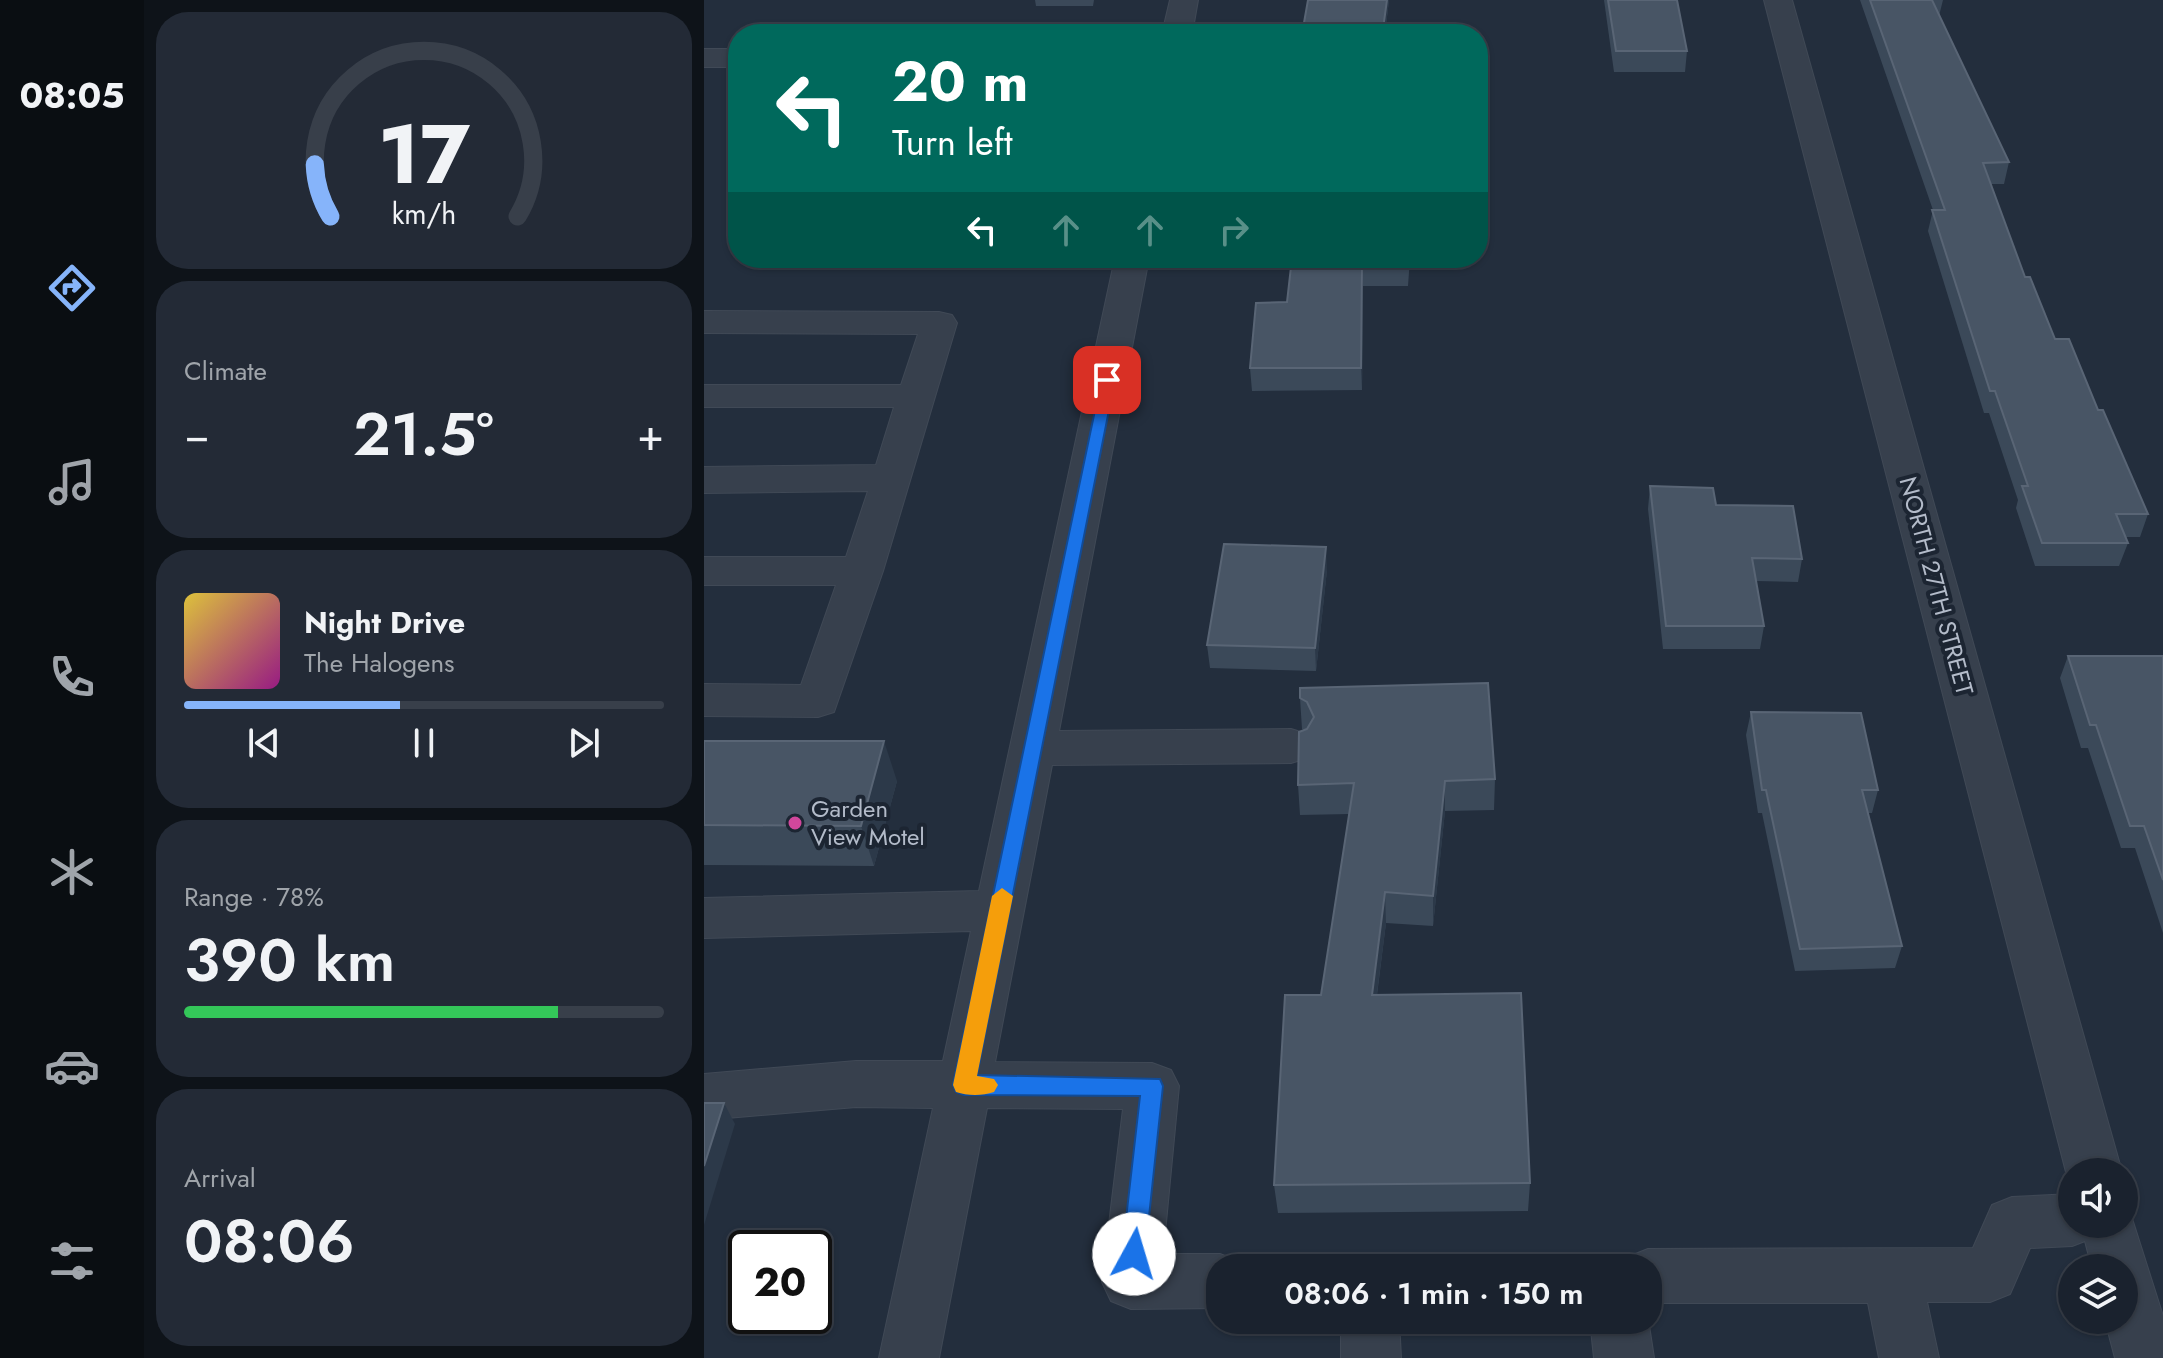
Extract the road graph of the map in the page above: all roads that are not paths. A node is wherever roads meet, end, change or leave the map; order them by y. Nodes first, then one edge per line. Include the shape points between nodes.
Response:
1 (1184, 0) edge
2 (1778, 0) edge
3 (1179, 24) edge
4 (704, 58) edge
5 (728, 58) edge
6 (1130, 268) edge
7 (704, 322) edge
8 (704, 396) edge
9 (916, 396) junction
10 (892, 478) junction
11 (704, 480) edge
12 (704, 571) edge
13 (862, 571) junction
14 (704, 700) edge
15 (1291, 746) dead end
16 (1032, 748) junction
17 (999, 910) junction
18 (704, 918) edge
19 (964, 1085) junction
20 (704, 1097) edge
21 (2090, 1158) edge
22 (2058, 1221) edge
23 (1892, 1275) junction
24 (1662, 1276) edge
25 (1206, 1281) edge
26 (2138, 1332) edge
27 (1370, 1334) edge
28 (1621, 1334) edge
29 (909, 1358) edge
30 (1371, 1358) edge
31 (1624, 1358) edge
32 (1909, 1358) edge
33 (2145, 1358) edge

1 - 3 street
2 - 21 street, NORTH 27TH STREET
4 - 5 street
6 - 16 street
7 - 9 street via 939,323
8 - 9 street
9 - 10 street
10 - 11 street
10 - 13 street
12 - 13 street
13 - 14 street via 818,701
15 - 16 street
16 - 17 street
17 - 18 street
17 - 19 street
19 - 20 street via 856,1084
19 - 25 street via 1152,1086 1131,1282
19 - 29 street
22 - 23 street via 2012,1223 1990,1275
23 - 24 street
23 - 32 street
26 - 33 street
27 - 30 street
28 - 31 street

